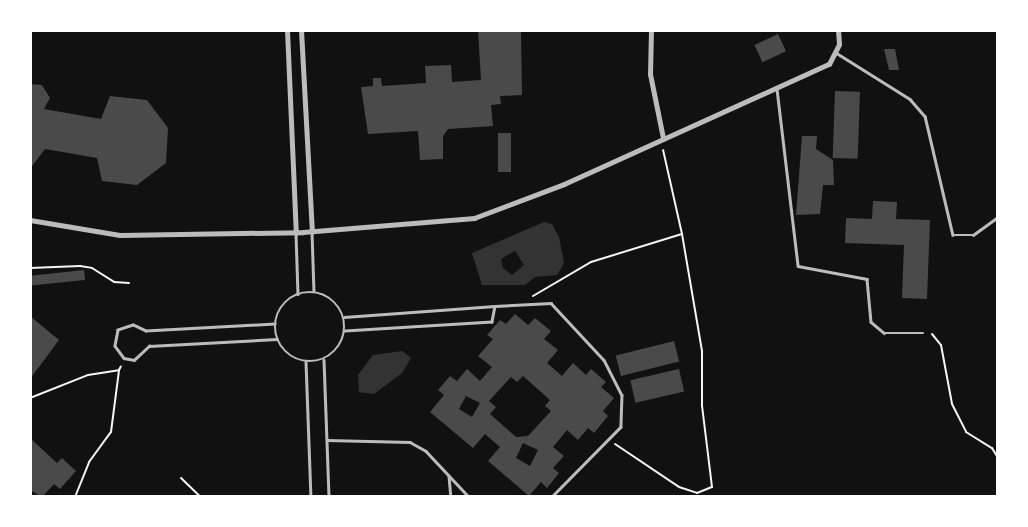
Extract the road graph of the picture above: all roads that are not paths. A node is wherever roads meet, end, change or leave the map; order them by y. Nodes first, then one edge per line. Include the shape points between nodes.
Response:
1 (286, 30) edge
2 (301, 30) edge
3 (651, 30) edge
4 (838, 30) edge
5 (835, 52) junction
6 (777, 89) junction
7 (664, 141) junction
8 (998, 217) edge
9 (30, 220) edge
10 (312, 232) junction
11 (296, 233) junction
12 (314, 292) junction
13 (298, 294) junction
14 (495, 306) junction
15 (344, 317) junction
16 (275, 324) junction
17 (345, 331) junction
18 (923, 333) road end
19 (277, 339) junction
20 (324, 360) junction
21 (306, 362) junction
22 (327, 440) junction
23 (449, 476) junction
24 (311, 497) edge
25 (329, 497) edge
26 (451, 497) edge
27 (469, 497) edge
28 (552, 497) edge

1 - 11 street
2 - 10 street
3 - 7 street via 650,74
4 - 5 street
5 - 6 street via 829,64
5 - 8 lane via 910,99 925,116 953,235 974,235
6 - 7 street
6 - 18 lane via 798,266 867,279 871,322 884,333
7 - 10 street via 474,218
9 - 11 street via 120,235
10 - 11 street
10 - 12 lane
11 - 13 lane
12 - 13 lane
12 - 15 lane via 335,302
13 - 16 lane via 280,309
14 - 15 lane
14 - 17 lane via 492,322
14 - 28 lane via 551,303 615,378 622,395 621,427
15 - 17 lane
16 - 19 lane
16 - 19 lane via 146,331 124,326 115,336 115,346 124,358 140,359 149,346
17 - 20 lane via 340,346
19 - 21 lane via 285,353
20 - 21 lane
20 - 22 lane
21 - 24 lane
22 - 23 lane via 410,442
22 - 25 lane
23 - 26 lane
23 - 27 lane

